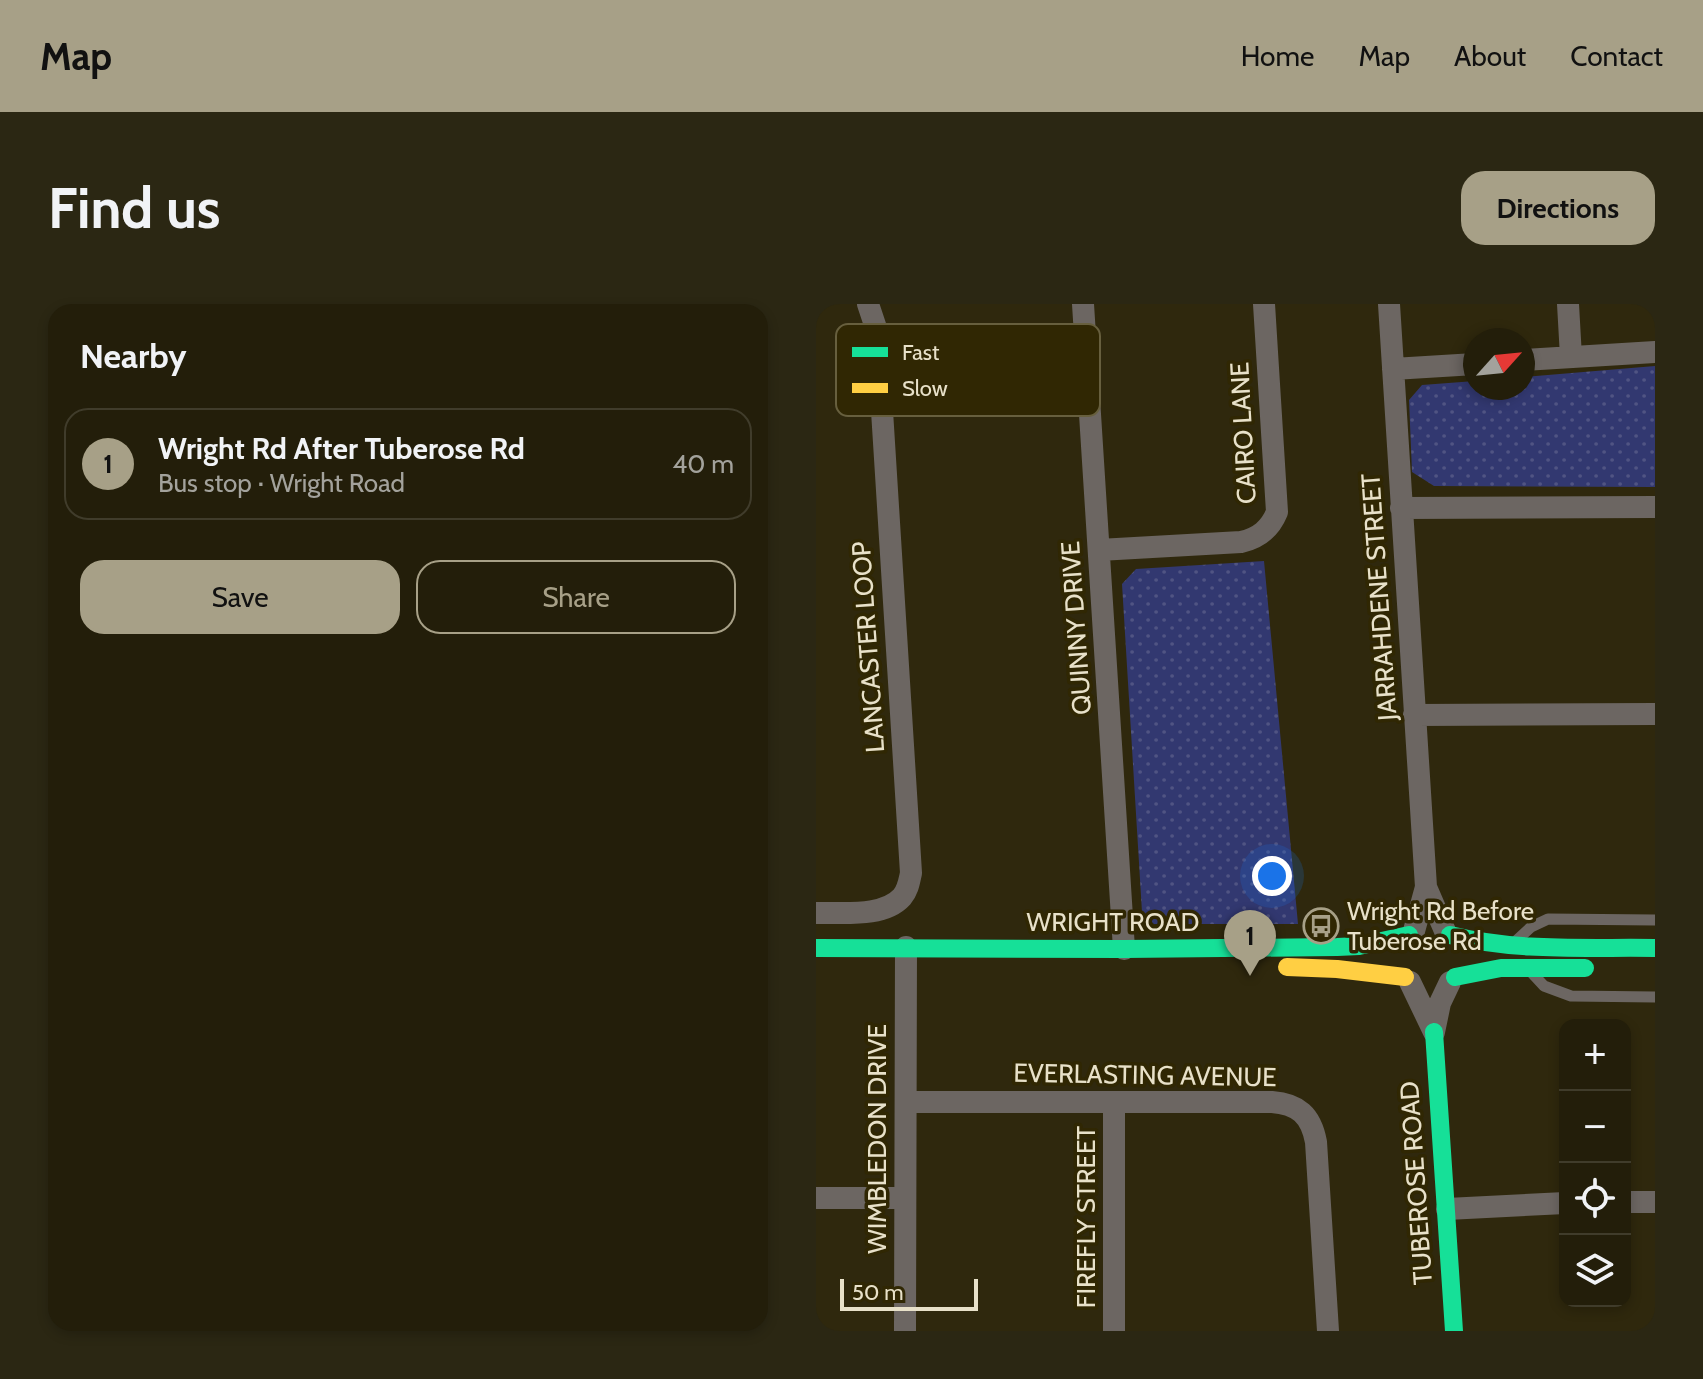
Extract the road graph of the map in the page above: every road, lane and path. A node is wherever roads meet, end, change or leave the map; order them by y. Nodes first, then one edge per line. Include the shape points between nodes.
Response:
1 (868, 304) edge
2 (1083, 304) edge
3 (1264, 304) edge
4 (1389, 304) edge
5 (1568, 304) edge
6 (875, 324) edge
7 (1084, 324) edge
8 (1655, 352) edge
9 (1571, 357) junction
10 (1535, 359) edge
11 (1463, 365) edge
12 (1393, 369) junction
13 (882, 416) edge
14 (1090, 416) edge
15 (1655, 507) edge
16 (1401, 508) junction
17 (1099, 550) junction
18 (1655, 714) edge
19 (1414, 715) junction
20 (1426, 887) junction
21 (816, 913) edge
22 (1655, 920) edge
23 (1412, 933) junction
24 (1448, 933) junction
25 (1511, 946) junction
26 (816, 948) edge
27 (1655, 948) edge
28 (1124, 949) junction
29 (906, 962) junction
30 (1267, 967) dead end
31 (1528, 968) junction
32 (1607, 968) dead end
33 (1407, 979) junction
34 (1453, 979) junction
35 (1655, 997) edge
36 (1434, 1032) junction
37 (906, 1102) junction
38 (1114, 1103) junction
39 (816, 1198) edge
40 (905, 1198) junction
41 (1631, 1202) edge
42 (1655, 1202) edge
43 (1559, 1203) edge
44 (1447, 1209) junction
45 (905, 1331) edge
46 (1114, 1331) edge
47 (1328, 1331) edge
48 (1454, 1331) edge

1 - 6 street, LANCASTER LOOP
2 - 7 street, QUINNY DRIVE
3 - 17 street, CAIRO LANE via 1277,512 1272,524 1241,542
4 - 12 street, JARRAHDENE STREET
5 - 9 street
8 - 9 street
9 - 10 street
11 - 12 street
12 - 16 street, JARRAHDENE STREET
13 - 21 street, LANCASTER LOOP via 911,873 902,896 884,908
14 - 17 street, QUINNY DRIVE
15 - 16 street
16 - 19 street, JARRAHDENE STREET
17 - 28 street, QUINNY DRIVE
18 - 19 street
19 - 20 street, JARRAHDENE STREET
20 - 23 street, JARRAHDENE STREET
20 - 24 street, JARRAHDENE STREET
22 - 25 lane via 1548,919
23 - 24 main road via 1430,927
23 - 28 main road, WRIGHT ROAD via 1359,946
23 - 33 main road via 1400,951
24 - 25 main road
24 - 34 main road via 1461,959
25 - 27 main road
26 - 29 main road, WRIGHT ROAD
28 - 29 main road, WRIGHT ROAD
29 - 37 street, WIMBLEDON DRIVE
30 - 33 main road
31 - 32 main road
31 - 34 main road via 1488,969
31 - 35 lane via 1544,986 1571,996
33 - 34 main road via 1438,989
33 - 36 street, TUBEROSE ROAD
34 - 36 street, TUBEROSE ROAD via 1440,1003
36 - 44 main road, TUBEROSE ROAD
37 - 38 street, EVERLASTING AVENUE
37 - 40 street, WIMBLEDON DRIVE
38 - 46 street, FIREFLY STREET
38 - 47 street, EVERLASTING AVENUE via 1272,1102 1292,1105 1303,1114 1316,1142
39 - 40 street
40 - 45 street, WIMBLEDON DRIVE
41 - 42 street
43 - 44 street
44 - 48 main road, TUBEROSE ROAD

